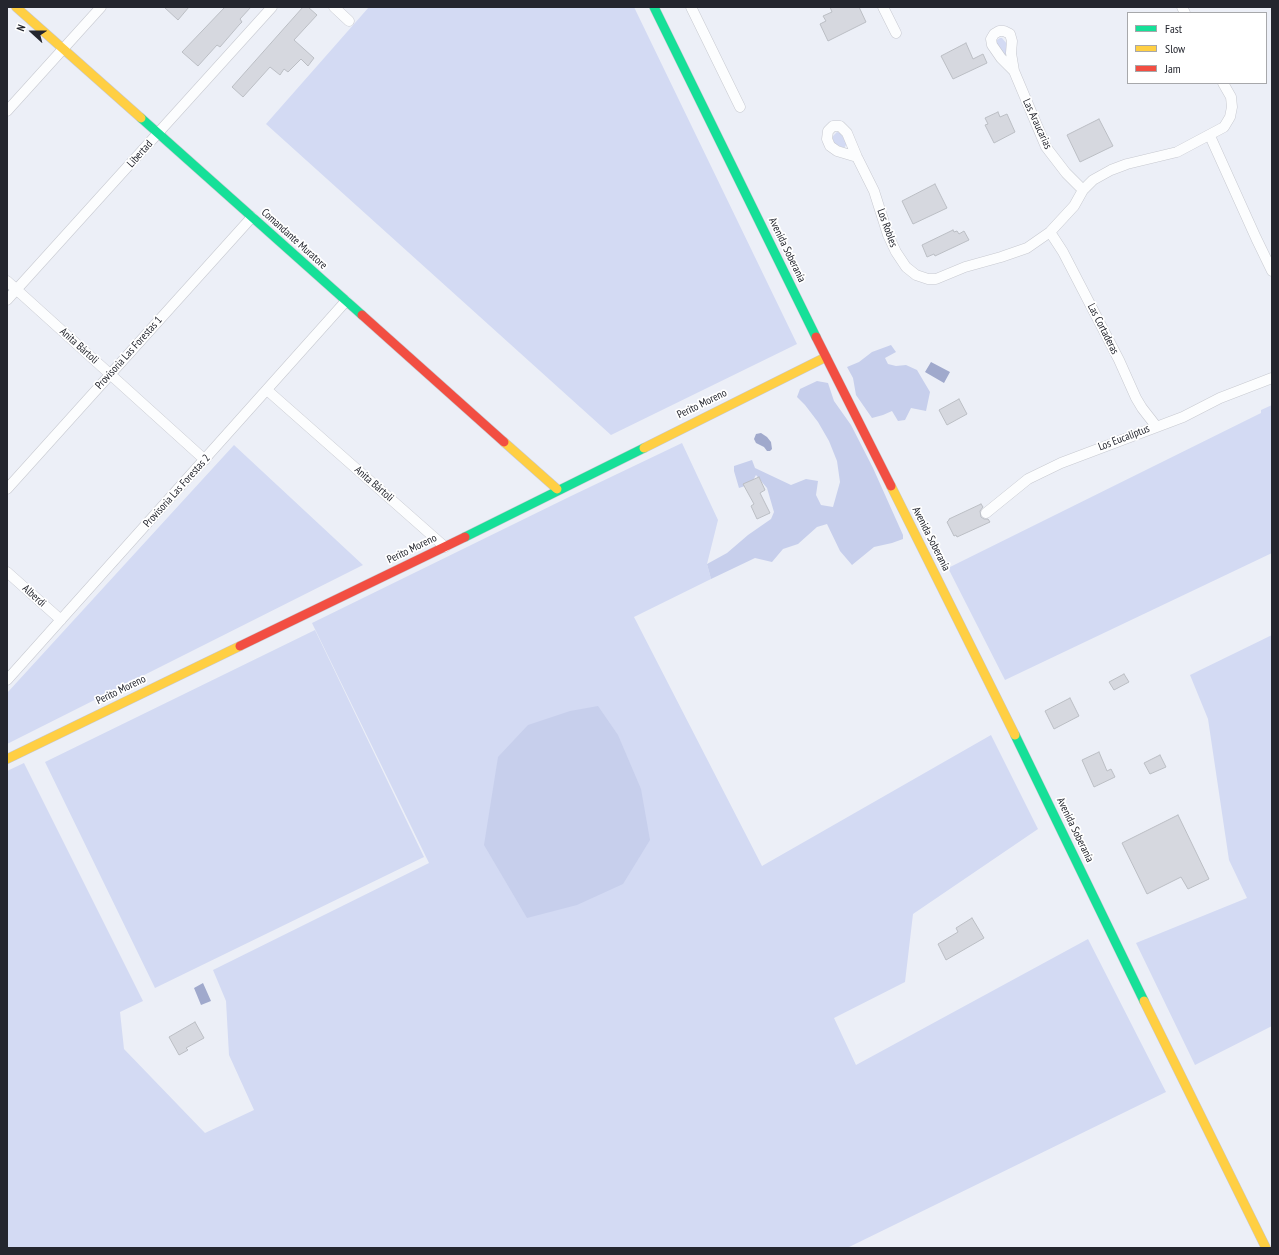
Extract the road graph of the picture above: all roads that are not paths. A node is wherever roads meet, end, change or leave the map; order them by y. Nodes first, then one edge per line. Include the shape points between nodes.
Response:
1 (16, 7) edge
2 (101, 7) edge
3 (272, 7) edge
4 (334, 7) edge
5 (654, 7) edge
6 (691, 7) edge
7 (883, 7) edge
8 (349, 21) dead end
9 (896, 33) dead end
10 (62, 49) junction
11 (1014, 72) dead end
12 (1224, 84) edge
13 (740, 107) dead end
14 (7, 111) edge
15 (158, 134) junction
16 (1210, 136) junction
17 (858, 157) dead end
18 (1083, 190) junction
19 (252, 217) junction
20 (1050, 232) junction
21 (1272, 271) edge
22 (7, 281) edge
23 (17, 290) junction
24 (7, 300) edge
25 (346, 301) junction
26 (826, 357) junction
27 (110, 374) junction
28 (1272, 378) edge
29 (267, 390) junction
30 (1156, 426) junction
31 (205, 460) junction
32 (7, 489) edge
33 (557, 490) junction
34 (986, 513) dead end
35 (445, 546) junction
36 (7, 572) edge
37 (61, 620) junction
38 (7, 680) edge
39 (7, 759) edge
40 (1266, 1248) edge

1 - 10 street, Comandante Muratore
2 - 10 street
3 - 15 street, Libertad
4 - 8 street
5 - 26 street, Avenida Soberanía
6 - 13 street
7 - 9 street
10 - 14 street
10 - 15 street, Comandante Muratore
11 - 18 street, Las Araucarias via 1046,147
12 - 16 street via 1231,97 1230,117 1224,127
15 - 19 street, Comandante Muratore
15 - 23 street, Libertad
16 - 18 street via 1177,152 1111,170 1093,180
16 - 21 street
17 - 20 street, Los Robles via 874,191 896,252 906,267 916,275 936,279 965,267 1027,248
18 - 20 street via 1074,206
19 - 25 street, Comandante Muratore
19 - 27 street, Provisoria Las Forestas 1
20 - 30 street, Las Cortaderas via 1067,259 1136,398
22 - 23 street, Anita Bártoli
23 - 24 street, Libertad
23 - 27 street, Anita Bártoli
25 - 29 street, Provisoria Las Forestas 2
25 - 33 street, Comandante Muratore
26 - 33 street, Perito Moreno
26 - 40 street, Avenida Soberanía via 1007,718
27 - 31 street, Anita Bártoli
27 - 32 street, Provisoria Las Forestas 1
28 - 30 street, Los Eucaliptus
29 - 31 street, Provisoria Las Forestas 2
29 - 35 street, Anita Bártoli
30 - 34 street, Los Eucaliptus via 1061,463 1028,479
31 - 37 street, Provisoria Las Forestas 2
33 - 35 street, Perito Moreno
35 - 39 street, Perito Moreno
36 - 37 street, Alberdi
37 - 38 street, Provisoria Las Forestas 2

